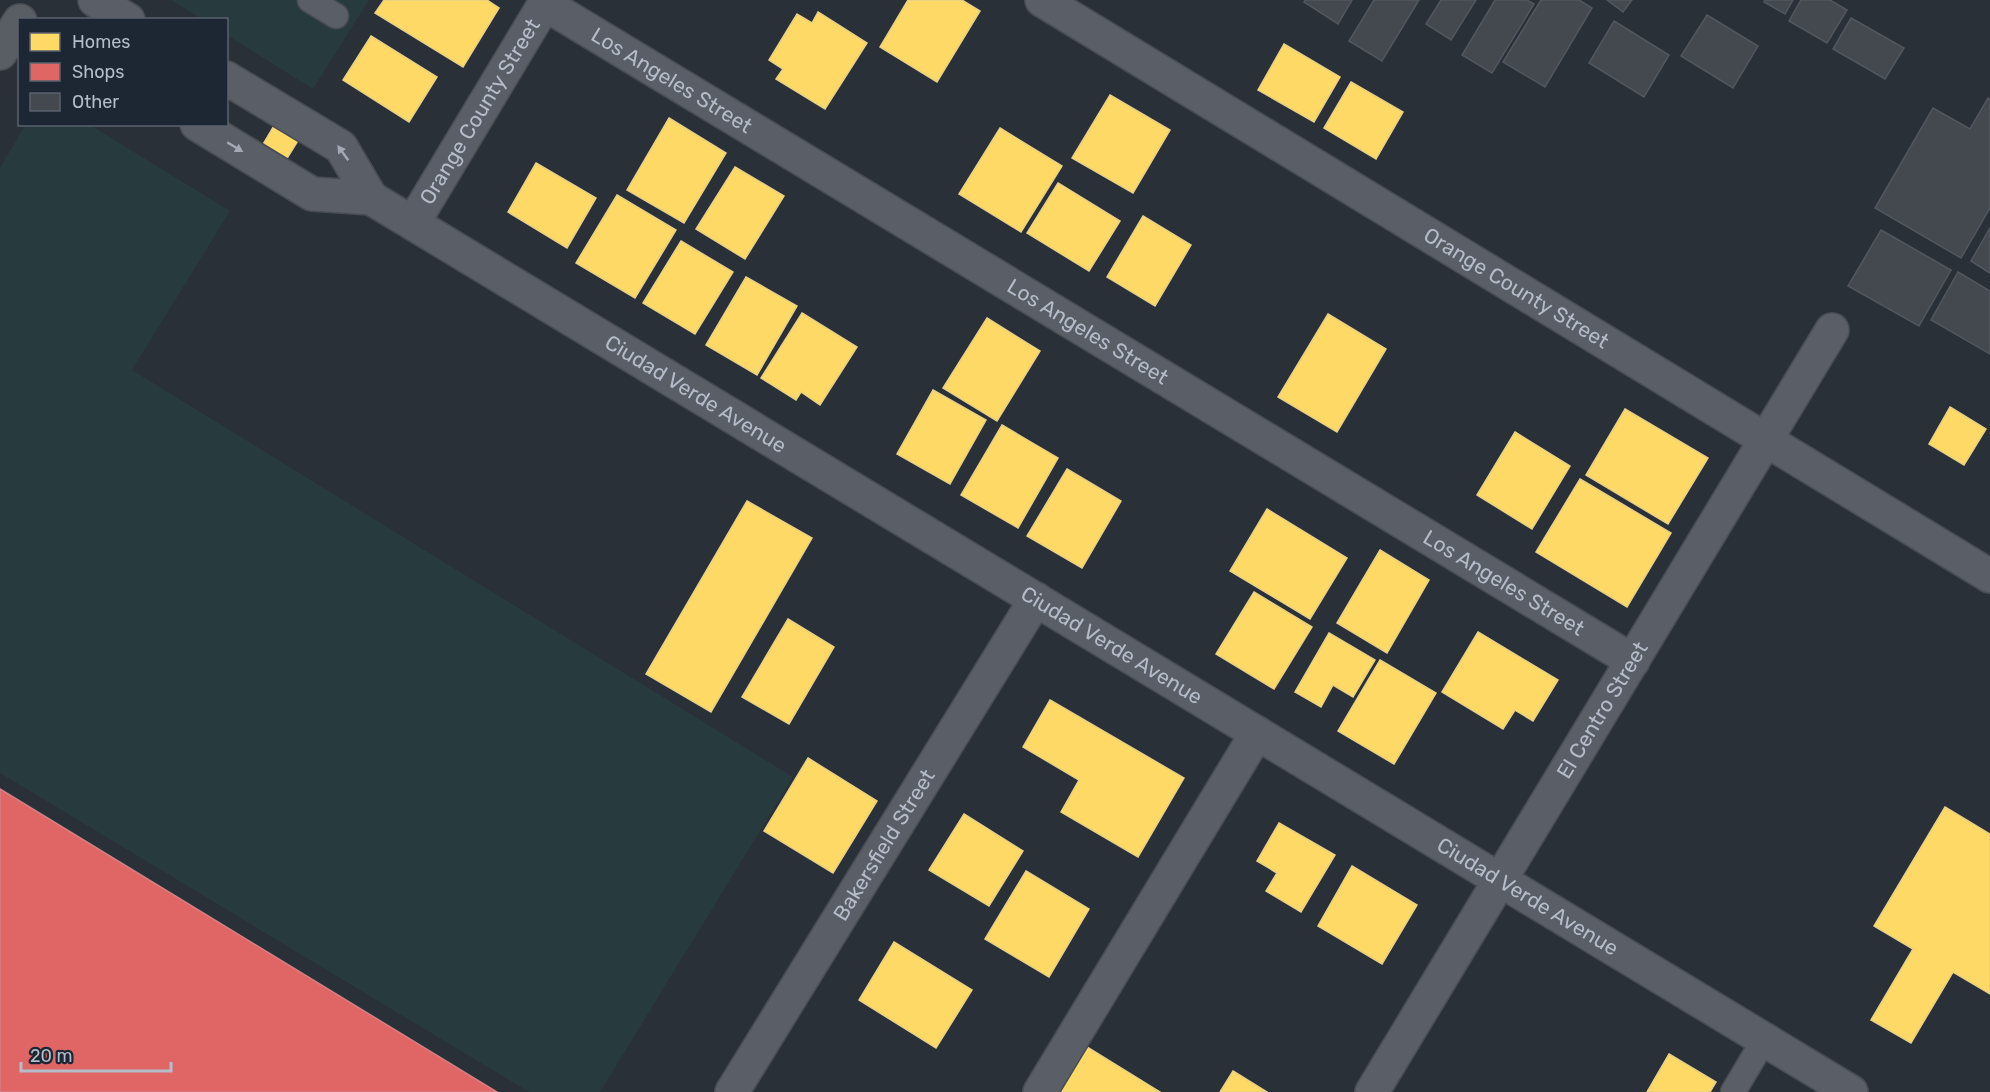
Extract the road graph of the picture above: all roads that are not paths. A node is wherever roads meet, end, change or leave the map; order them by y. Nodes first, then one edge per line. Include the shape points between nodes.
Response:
1 (95, 0) edge
2 (310, 0) edge
3 (1042, 0) edge
4 (546, 2) edge
5 (336, 16) dead end
6 (125, 18) edge
7 (18, 24) edge
8 (0, 53) edge
9 (228, 79) edge
10 (200, 126) edge
11 (371, 198) junction
12 (412, 223) junction
13 (1832, 330) dead end
14 (1765, 440) junction
15 (1990, 576) edge
16 (1035, 599) junction
17 (1633, 661) junction
18 (1257, 733) junction
19 (1500, 880) junction
20 (1764, 1040) junction
21 (732, 1092) edge
22 (1040, 1092) edge
23 (1372, 1092) edge
24 (1732, 1092) edge
25 (1851, 1092) edge

1 - 6 street
2 - 5 lane
3 - 14 street, Orange County Street
4 - 12 street, Orange County Street
4 - 17 street, Los Angeles Street
7 - 8 main road
11 -> 9 street, Ciudad Verde Avenue via 340,147
10 -> 11 street, Ciudad Verde Avenue via 312,194
11 - 12 street, Ciudad Verde Avenue
12 - 16 street, Ciudad Verde Avenue
13 - 14 street, El Centro Street
14 - 15 street, Orange County Street
14 - 17 street, El Centro Street
16 - 18 street, Ciudad Verde Avenue
16 - 21 street, Bakersfield Street
17 - 19 street, El Centro Street
18 - 19 street, Ciudad Verde Avenue
18 - 22 street
19 - 20 street, Ciudad Verde Avenue
19 - 23 street, El Centro Street
20 - 24 lane
20 - 25 street, Ciudad Verde Avenue

